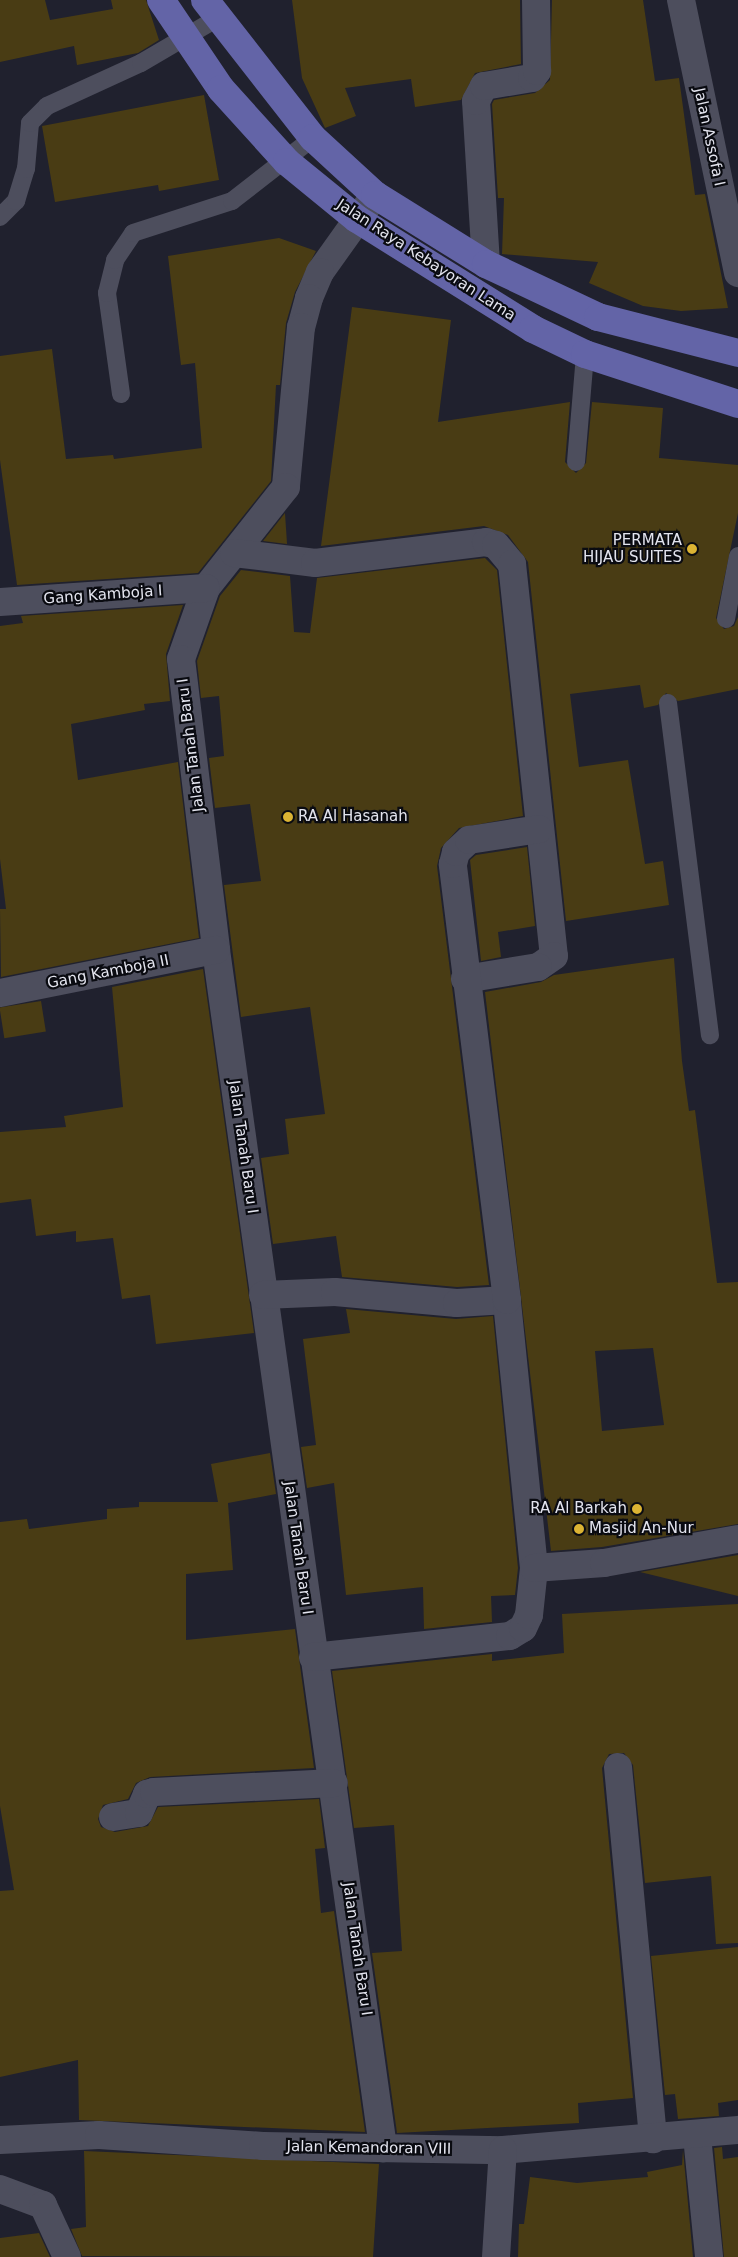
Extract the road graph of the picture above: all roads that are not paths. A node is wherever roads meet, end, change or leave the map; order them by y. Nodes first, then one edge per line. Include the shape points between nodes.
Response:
1 (161, 0) edge
2 (536, 0) edge
3 (681, 0) edge
4 (211, 9) edge
5 (184, 38) junction
6 (313, 138) junction
7 (287, 162) junction
8 (375, 195) junction
9 (0, 217) edge
10 (357, 218) junction
11 (486, 264) junction
12 (738, 273) edge
13 (738, 353) edge
14 (585, 354) junction
15 (121, 394) dead end
16 (738, 404) edge
17 (576, 462) dead end
18 (234, 553) junction
19 (738, 556) edge
20 (206, 588) junction
21 (734, 596) edge
22 (0, 602) edge
23 (726, 619) dead end
24 (668, 703) dead end
25 (539, 829) junction
26 (216, 950) junction
27 (465, 979) junction
28 (0, 993) edge
29 (710, 1035) dead end
30 (263, 1295) junction
31 (507, 1300) junction
32 (738, 1539) edge
33 (534, 1568) junction
34 (313, 1658) junction
35 (618, 1767) dead end
36 (334, 1783) junction
37 (112, 1817) dead end
38 (738, 2130) edge
39 (697, 2136) junction
40 (653, 2139) junction
41 (0, 2140) edge
42 (383, 2148) junction
43 (503, 2150) junction
44 (0, 2189) edge
45 (68, 2257) edge
46 (496, 2257) edge
47 (709, 2257) edge

1 - 5 main road, Jalan Raya Kebayoran Lama
2 - 11 street via 537,71 532,78 484,86 476,101
3 - 12 street, Jalan Assofa I
4 - 5 lane
4 - 6 main road, Jalan Raya Kebayoran Lama
5 - 7 main road, Jalan Raya Kebayoran Lama via 221,88
5 - 9 lane via 141,63 47,106 30,123 26,169 16,200
6 - 7 lane
6 - 8 main road, Jalan Raya Kebayoran Lama
7 - 10 main road, Jalan Raya Kebayoran Lama
7 - 15 lane via 232,201 133,233 115,260 107,293
8 - 10 street, Jalan Tanah Baru I
8 - 11 main road, Jalan Raya Kebayoran Lama
10 - 14 main road, Jalan Raya Kebayoran Lama via 533,329
10 - 18 street, Jalan Tanah Baru I via 320,272 301,327 289,480
11 - 13 main road, Jalan Raya Kebayoran Lama via 598,317
14 - 16 main road, Jalan Raya Kebayoran Lama
14 - 17 lane
18 - 20 street, Jalan Tanah Baru I
18 - 25 street via 315,563 372,553 496,545 512,564
19 - 21 lane
20 - 22 street, Gang Kamboja I
20 - 26 street, Jalan Tanah Baru I via 181,659
21 - 23 lane
24 - 29 lane
25 - 27 street via 477,838 456,852 453,864
25 - 27 street via 554,956 538,967
26 - 28 street, Gang Kamboja II
26 - 30 street, Jalan Tanah Baru I
27 - 31 street
30 - 31 street via 335,1292 457,1303
30 - 34 street, Jalan Tanah Baru I
31 - 33 street
32 - 33 street via 604,1563
33 - 34 street via 529,1615 523,1628 510,1636
34 - 36 street, Jalan Tanah Baru I
35 - 40 street
36 - 37 street via 154,1792 147,1794 140,1813
36 - 42 street, Jalan Tanah Baru I
38 - 39 street, Jalan Kemandoran VIII
39 - 40 street, Jalan Kemandoran VIII
39 - 47 street
40 - 43 street, Jalan Kemandoran VIII
41 - 42 street, Jalan Kemandoran VIII via 99,2135
42 - 43 street, Jalan Kemandoran VIII
43 - 46 street
44 - 45 street via 43,2205

